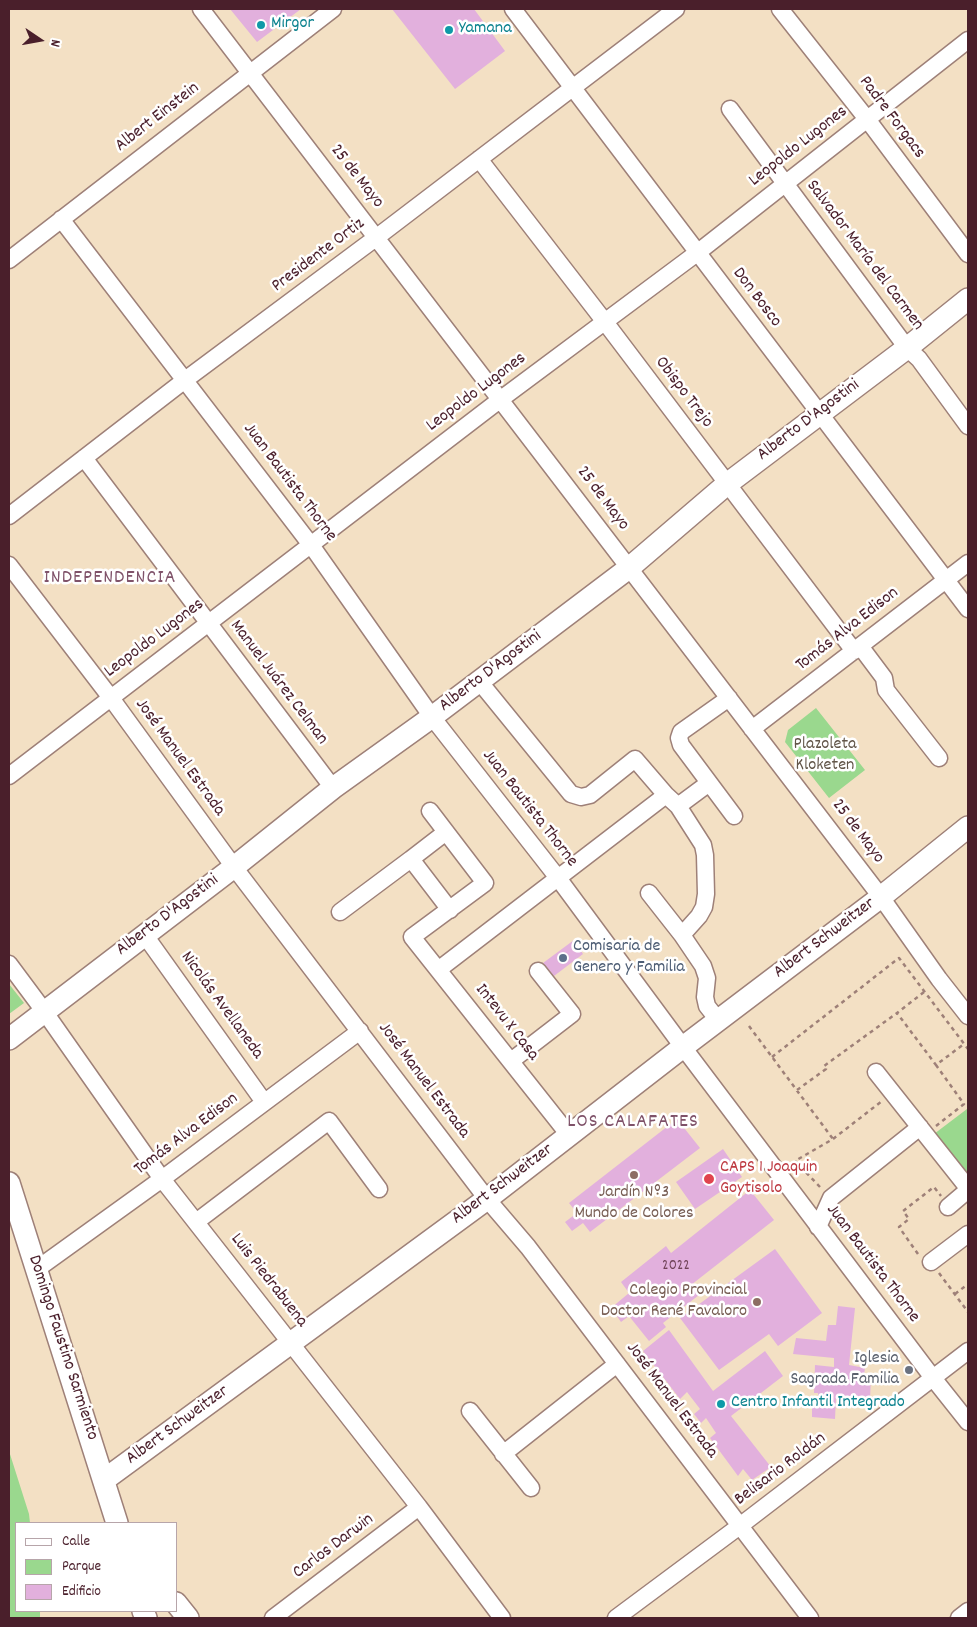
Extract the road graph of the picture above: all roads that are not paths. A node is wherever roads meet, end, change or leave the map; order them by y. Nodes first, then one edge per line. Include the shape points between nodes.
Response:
1 (201, 9) edge
2 (333, 9) edge
3 (513, 9) edge
4 (676, 9) edge
5 (780, 9) edge
6 (656, 15) edge
7 (968, 40) edge
8 (250, 73) junction
9 (572, 88) junction
10 (730, 109) dead end
11 (867, 119) junction
12 (479, 159) junction
13 (785, 183) junction
14 (61, 219) junction
15 (377, 237) junction
16 (696, 253) junction
17 (968, 254) edge
18 (9, 260) edge
19 (968, 299) edge
20 (605, 322) junction
21 (907, 348) junction
22 (185, 380) junction
23 (501, 400) junction
24 (819, 413) junction
25 (968, 426) edge
26 (84, 458) junction
27 (727, 484) junction
28 (9, 516) edge
29 (311, 544) junction
30 (968, 563) edge
31 (9, 565) edge
32 (629, 568) junction
33 (946, 580) junction
34 (968, 610) edge
35 (208, 624) junction
36 (857, 649) junction
37 (480, 681) junction
38 (111, 698) junction
39 (729, 698) junction
40 (432, 716) junction
41 (752, 728) junction
42 (940, 758) dead end
43 (9, 776) edge
44 (709, 783) junction
45 (333, 788) junction
46 (672, 800) junction
47 (430, 811) dead end
48 (734, 816) dead end
49 (968, 827) edge
50 (446, 832) junction
51 (411, 859) junction
52 (234, 867) junction
53 (558, 878) junction
54 (649, 893) dead end
55 (882, 897) junction
56 (450, 910) junction
57 (340, 912) dead end
58 (144, 934) junction
59 (682, 935) junction
60 (9, 964) edge
61 (438, 970) junction
62 (538, 971) dead end
63 (44, 1011) junction
64 (968, 1016) edge
65 (718, 1020) junction
66 (360, 1031) junction
67 (9, 1039) edge
68 (683, 1047) junction
69 (511, 1061) junction
70 (876, 1072) dead end
71 (264, 1102) junction
72 (923, 1131) junction
73 (569, 1135) junction
74 (162, 1179) junction
75 (9, 1182) edge
76 (379, 1189) dead end
77 (968, 1189) edge
78 (487, 1199) junction
79 (948, 1207) dead end
80 (196, 1222) junction
81 (818, 1226) junction
82 (968, 1234) edge
83 (931, 1262) dead end
84 (37, 1269) junction
85 (291, 1343) junction
86 (968, 1351) edge
87 (617, 1364) junction
88 (933, 1378) junction
89 (470, 1410) dead end
90 (968, 1422) edge
91 (503, 1454) junction
92 (104, 1480) junction
93 (531, 1488) dead end
94 (419, 1507) junction
95 (117, 1520) edge
96 (741, 1525) junction
97 (178, 1606) edge
98 (188, 1618) edge
99 (272, 1618) edge
100 (502, 1618) edge
101 (616, 1618) edge
102 (810, 1618) edge

1 - 8 street, 25 de Mayo
2 - 8 street, Albert Einstein
3 - 9 street, Don Bosco
4 - 6 street, Presidente Ortiz
5 - 11 street, Padre Forgacs
6 - 9 street, Presidente Ortiz
7 - 11 street, Leopoldo Lugones
8 - 14 street, Albert Einstein
8 - 15 street, 25 de Mayo
9 - 12 street, Presidente Ortiz
9 - 16 street, Don Bosco
10 - 13 street, Salvador María del Carmen
11 - 13 street, Leopoldo Lugones
11 - 17 street, Padre Forgacs
12 - 15 street, Presidente Ortiz
12 - 20 street, Obispo Trejo
13 - 16 street, Leopoldo Lugones
13 - 21 street, Salvador María del Carmen
14 - 18 street, Albert Einstein
14 - 22 street, Juan Bautista Thorne
15 - 22 street, Presidente Ortiz
15 - 23 street, 25 de Mayo
16 - 20 street, Leopoldo Lugones
16 - 24 street, Don Bosco
19 - 21 main road, Alberto D'Agostini
20 - 23 street, Leopoldo Lugones
20 - 27 street, Obispo Trejo
21 - 24 main road, Alberto D'Agostini
21 - 25 street, Salvador María del Carmen via 919,359
22 - 26 street, Presidente Ortiz
22 - 29 street, Juan Bautista Thorne
23 - 29 street, Leopoldo Lugones
23 - 32 street, 25 de Mayo
24 - 27 main road, Alberto D'Agostini
24 - 33 street, Don Bosco
26 - 28 street, Presidente Ortiz
26 - 35 street, Manuel Juárez Celman
27 - 32 main road, Alberto D'Agostini
27 - 36 street, Obispo Trejo
29 - 35 street, Leopoldo Lugones
29 - 40 street, Juan Bautista Thorne
30 - 33 street, Tomás Alva Edison
31 - 38 street, José Manuel Estrada
32 - 37 main road, Alberto D'Agostini
32 - 39 street, 25 de Mayo
33 - 34 street, Don Bosco
33 - 36 street, Tomás Alva Edison
35 - 38 street, Leopoldo Lugones
35 - 45 street, Manuel Juárez Celman
36 - 41 street, Tomás Alva Edison
36 - 42 street, Obispo Trejo via 884,678 886,690
37 - 40 main road, Alberto D'Agostini
37 - 46 street via 571,794 590,795 635,759
38 - 43 street, Leopoldo Lugones
38 - 52 street, José Manuel Estrada
39 - 41 street, 25 de Mayo
39 - 44 street via 681,732 679,738
40 - 45 main road, Alberto D'Agostini
40 - 53 street, Juan Bautista Thorne
41 - 55 street, 25 de Mayo
44 - 46 street
44 - 48 street
45 - 52 main road, Alberto D'Agostini
46 - 53 street
46 - 59 street via 703,845 705,855 704,908
47 - 50 street
49 - 55 main road, Albert Schweitzer
50 - 51 street
50 - 56 street via 485,883
51 - 56 street
51 - 57 street
52 - 58 main road, Alberto D'Agostini
52 - 66 street, José Manuel Estrada
53 - 61 street
53 - 68 street, Juan Bautista Thorne
54 - 59 street
55 - 64 street, 25 de Mayo
55 - 65 main road, Albert Schweitzer
56 - 61 street, Intevu X Casa via 412,937
58 - 63 main road, Alberto D'Agostini
58 - 71 street, Nicolás Avellaneda
59 - 65 street via 703,966 707,978 707,1006
60 - 63 street, Luis Piedrabuena
61 - 69 street, Intevu X Casa
62 - 69 street via 572,1014
63 - 67 main road, Alberto D'Agostini
63 - 74 street, Luis Piedrabuena
65 - 68 main road, Albert Schweitzer
66 - 71 street, Tomás Alva Edison
66 - 78 street, José Manuel Estrada
68 - 73 main road, Albert Schweitzer
68 - 81 street, Juan Bautista Thorne
69 - 73 street, Intevu X Casa
70 - 72 street
71 - 74 street, Tomás Alva Edison
72 - 77 street
72 - 81 street via 831,1198
73 - 78 main road, Albert Schweitzer
74 - 80 street, Luis Piedrabuena
74 - 84 street, Tomás Alva Edison
75 - 84 main road, Domingo Faustino Sarmiento
76 - 80 street via 328,1121
77 - 79 street
78 - 85 main road, Albert Schweitzer
78 - 87 street, José Manuel Estrada
80 - 85 street, Luis Piedrabuena
81 - 88 street, Juan Bautista Thorne
82 - 83 street
84 - 92 main road, Domingo Faustino Sarmiento
85 - 92 main road, Albert Schweitzer
85 - 94 street, Luis Piedrabuena
86 - 88 street, Belisario Roldán
87 - 91 street
87 - 96 street, José Manuel Estrada
88 - 90 street, Juan Bautista Thorne
88 - 96 street, Belisario Roldán
89 - 91 street
91 - 93 street
92 - 95 main road, Domingo Faustino Sarmiento
94 - 99 street, Carlos Darwin
94 - 100 street, Luis Piedrabuena
96 - 101 street, Belisario Roldán
96 - 102 street, José Manuel Estrada
97 - 98 main road

